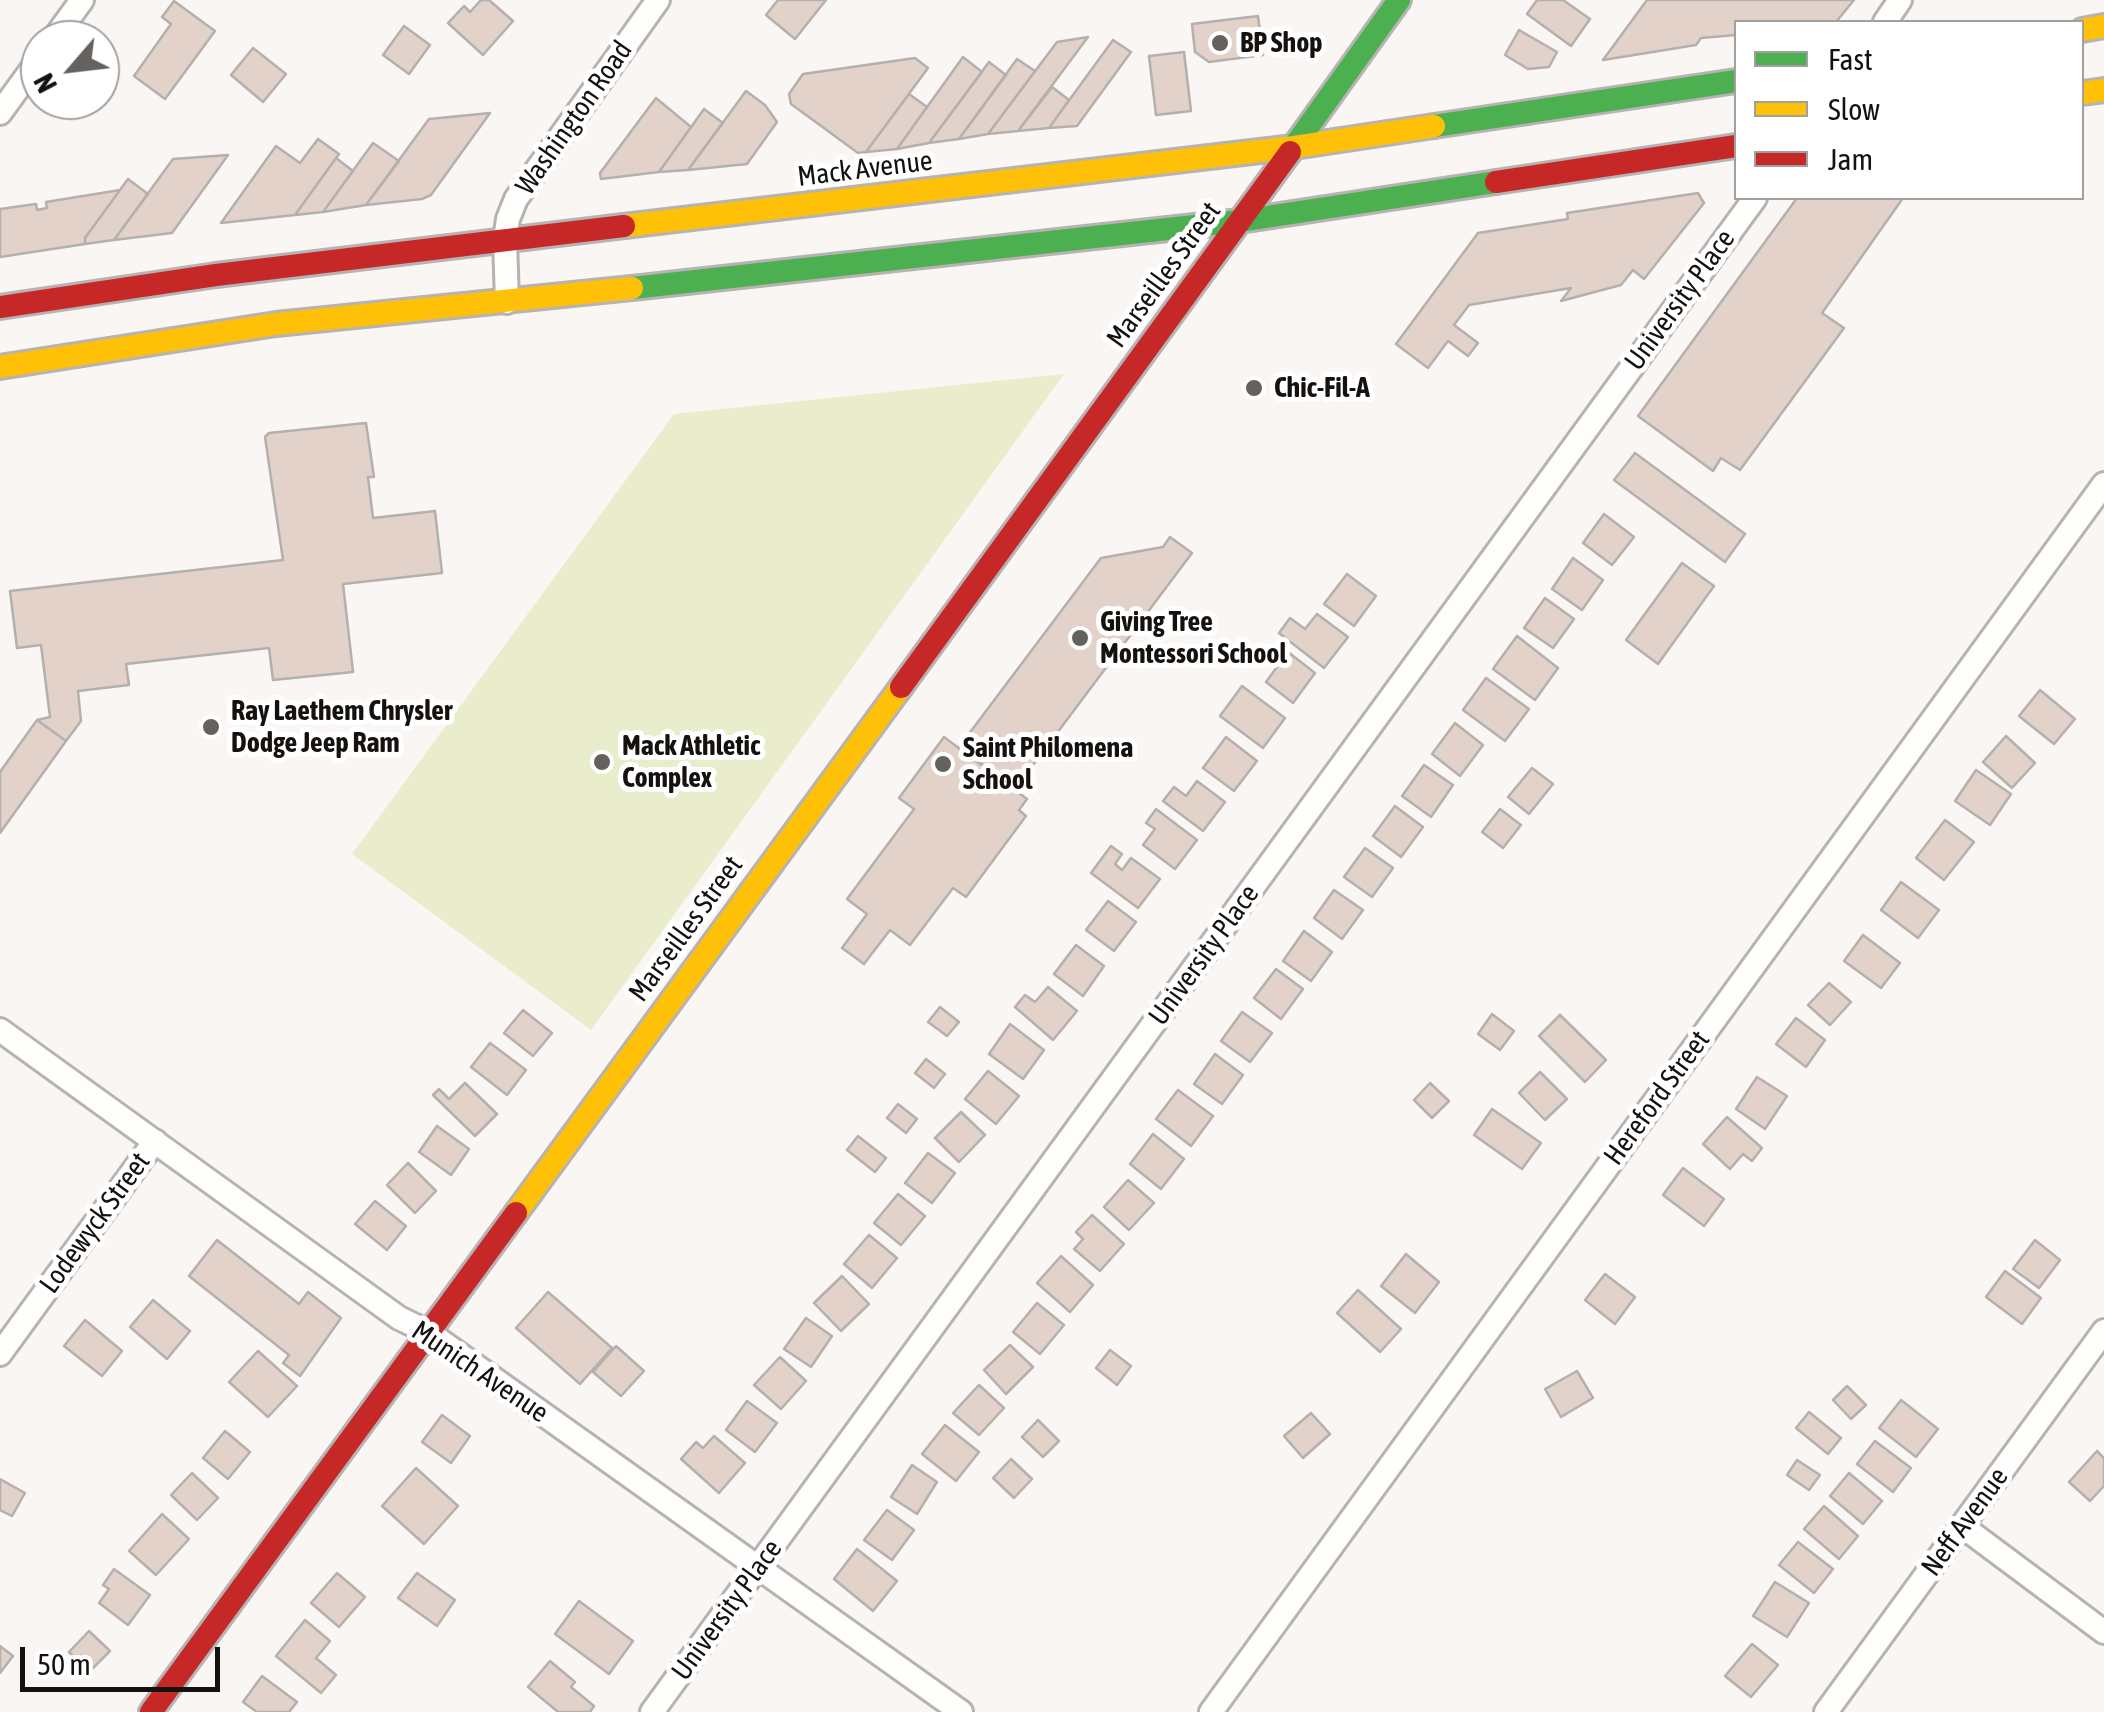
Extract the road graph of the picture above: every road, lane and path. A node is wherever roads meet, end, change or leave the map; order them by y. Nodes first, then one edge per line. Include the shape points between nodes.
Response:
1 (658, 0) edge
2 (1398, 0) edge
3 (1734, 81) edge
4 (20, 86) edge
5 (0, 113) edge
6 (1734, 146) edge
7 (1294, 148) junction
8 (1754, 200) edge
9 (1240, 221) junction
10 (506, 240) junction
11 (506, 302) junction
12 (0, 308) edge
13 (0, 367) edge
14 (2104, 484) edge
15 (0, 1030) edge
16 (155, 1141) junction
17 (428, 1332) junction
18 (2104, 1332) edge
19 (0, 1354) edge
20 (1962, 1526) junction
21 (758, 1567) junction
22 (2104, 1632) edge
23 (152, 1712) edge
24 (652, 1712) edge
25 (961, 1712) edge
26 (1211, 1712) edge
27 (1826, 1712) edge

1 - 10 street, Washington Road via 516,199
2 - 7 main road, Marseilles Street
3 - 7 main road, Mack Avenue
4 - 5 street
6 - 9 main road
7 - 9 main road, Marseilles Street
7 - 10 main road, Mack Avenue
8 - 21 street, University Place
9 - 11 main road
9 - 17 main road, Marseilles Street
10 - 11 street, Washington Road
10 - 12 main road, Mack Avenue
11 - 13 main road via 276,324
14 - 26 street, Hereford Street
15 - 16 street, Munich Avenue
16 - 17 street, Munich Avenue via 399,1318
16 - 19 street, Lodewyck Street
17 - 21 street, Munich Avenue
17 - 23 main road, Marseilles Street
18 - 20 street, Neff Avenue
20 - 22 street
20 - 27 street, Neff Avenue
21 - 24 street, University Place
21 - 25 street, Munich Avenue

